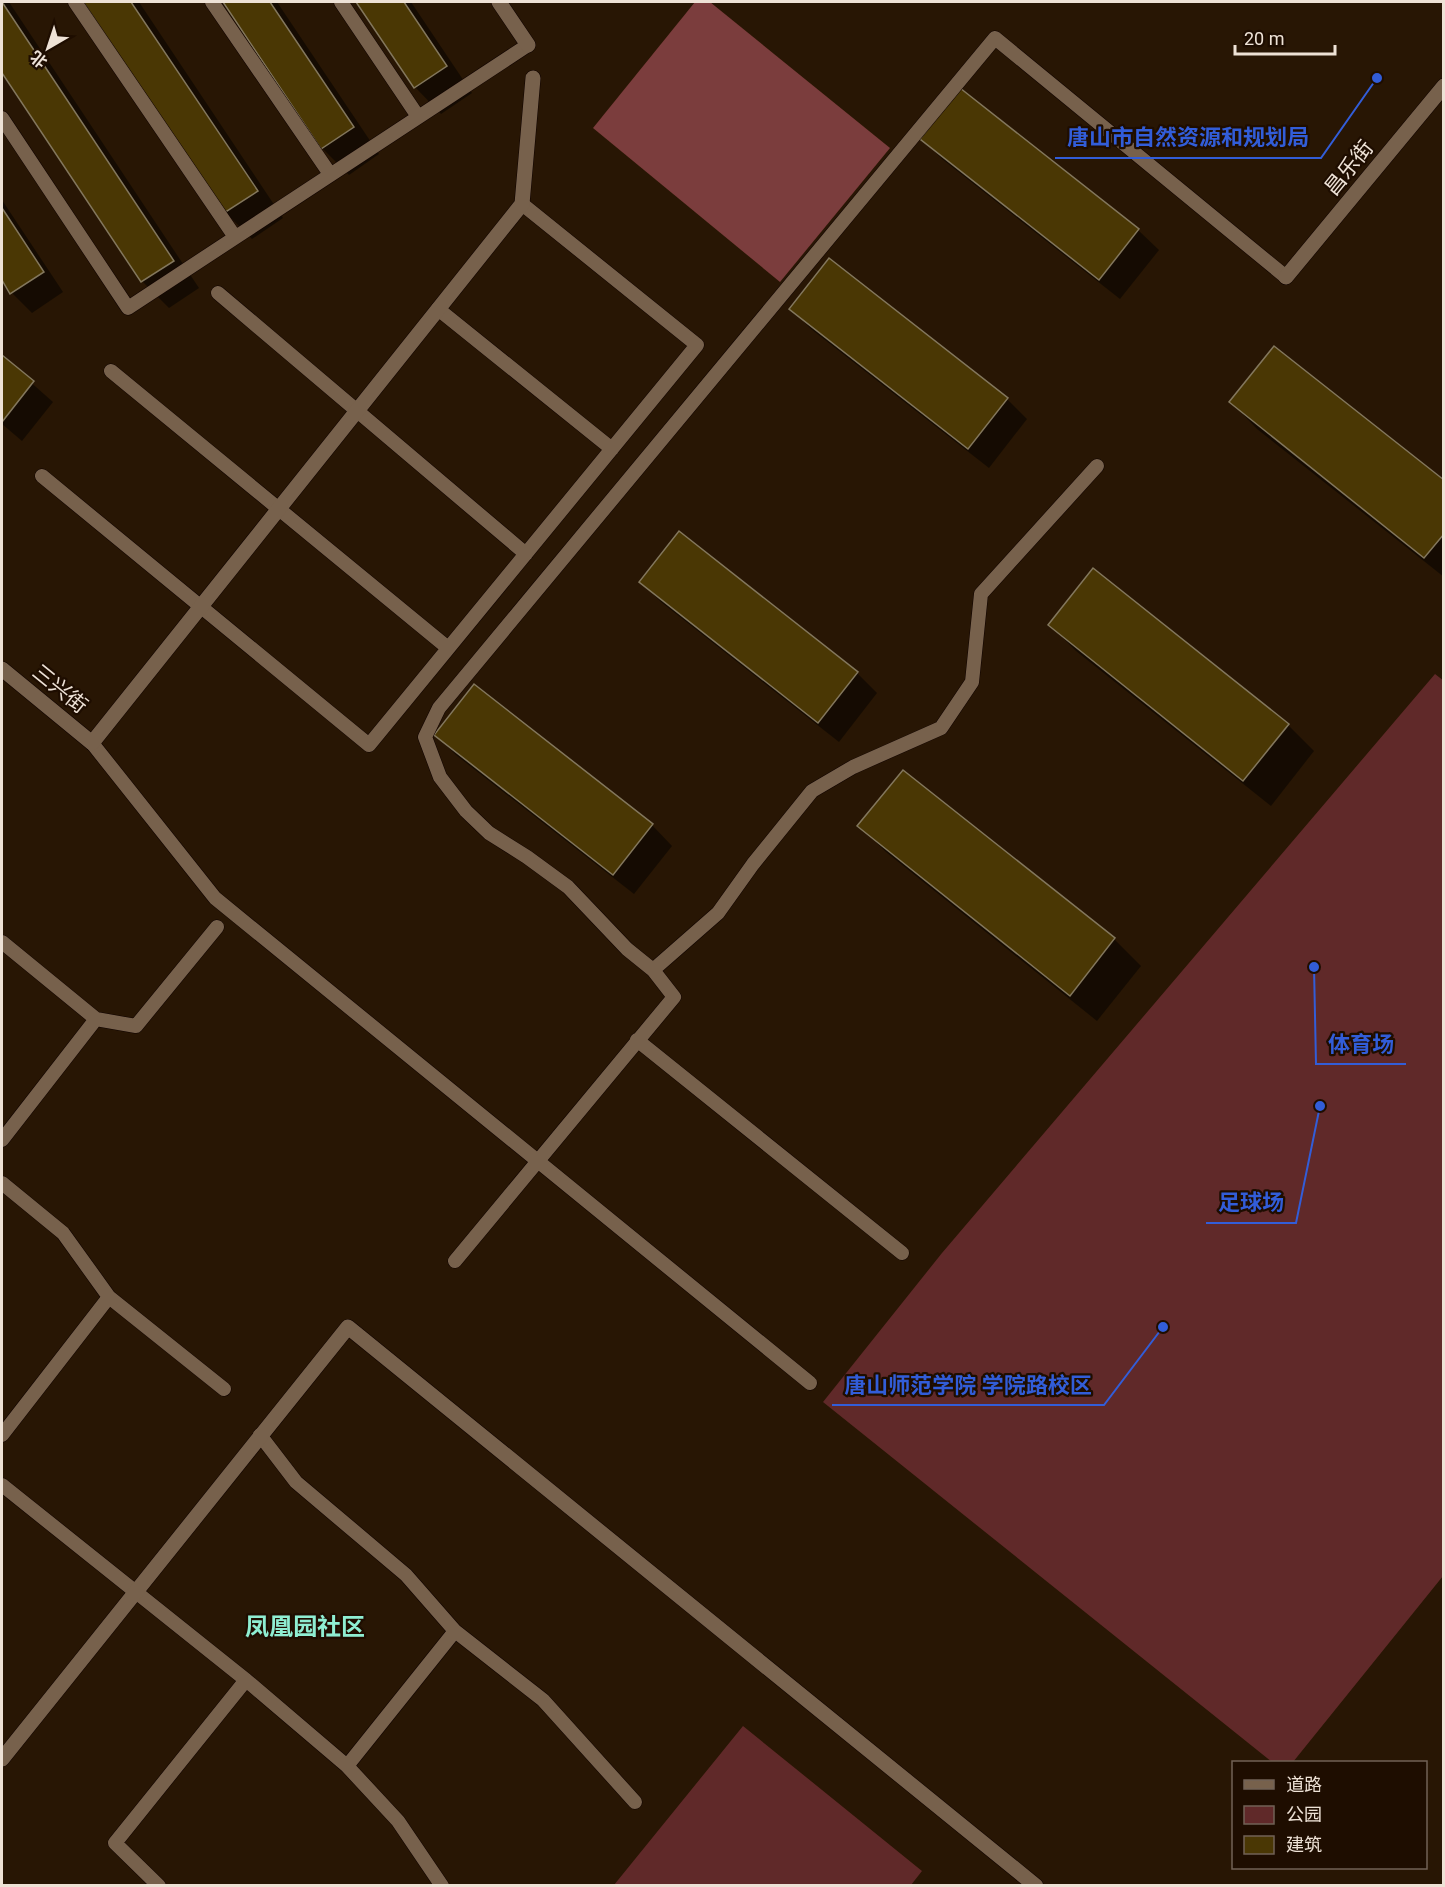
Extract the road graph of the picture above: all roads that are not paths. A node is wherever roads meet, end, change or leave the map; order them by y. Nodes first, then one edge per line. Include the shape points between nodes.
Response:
1 (75, 2) edge
2 (212, 2) edge
3 (341, 2) edge
4 (499, 2) edge
5 (528, 45) joint
6 (533, 78) dead end
7 (1443, 86) edge
8 (417, 115) junction
9 (2, 118) edge
10 (330, 174) junction
11 (522, 204) junction
12 (235, 237) junction
13 (1286, 278) joint
14 (218, 292) dead end
15 (438, 309) junction
16 (111, 371) dead end
17 (357, 411) junction
18 (612, 449) junction
19 (1097, 466) dead end
20 (42, 476) dead end
21 (279, 509) junction
22 (526, 554) junction
23 (201, 607) junction
24 (448, 648) junction
25 (2, 669) edge
26 (92, 743) junction
27 (217, 927) dead end
28 (2, 942) edge
29 (653, 970) junction
30 (96, 1019) junction
31 (637, 1040) junction
32 (2, 1140) edge
33 (537, 1161) junction
34 (2, 1183) edge
35 (902, 1253) dead end
36 (455, 1261) dead end
37 (109, 1297) junction
38 (810, 1383) dead end
39 (224, 1389) dead end
40 (2, 1435) edge
41 (260, 1435) junction
42 (2, 1485) edge
43 (137, 1593) junction
44 (455, 1631) junction
45 (246, 1680) junction
46 (2, 1760) edge
47 (347, 1766) junction
48 (635, 1802) dead end
49 (159, 1886) edge
50 (442, 1886) edge
51 (1036, 1886) edge

1 - 12 lane
2 - 10 lane
3 - 8 lane
4 - 5 street
5 - 8 lane
6 - 11 street
7 - 13 street, 昌乐街
8 - 10 lane
9 - 12 lane via 128,308
10 - 12 lane
11 - 15 street
11 - 18 lane via 697,345
13 - 29 lane via 995,38 439,708 425,737 440,777 466,811 489,834 568,888
14 - 17 lane
15 - 17 street
15 - 18 lane
16 - 21 lane
17 - 21 street
17 - 22 lane
18 - 22 lane
19 - 29 lane via 981,594 972,682 941,728 854,767 812,791 718,913
20 - 23 lane
21 - 23 street
21 - 24 lane
22 - 24 lane
23 - 24 lane via 369,745
23 - 26 street
25 - 26 street, 三兴街
26 - 33 lane via 215,898
27 - 30 lane via 136,1026
28 - 30 lane
29 - 31 lane via 674,997
30 - 32 lane
31 - 33 lane
31 - 35 lane
33 - 36 lane
33 - 38 lane
34 - 37 lane via 63,1233
37 - 39 lane
37 - 40 lane
41 - 43 street
41 - 44 lane via 296,1482 406,1575
41 - 51 street via 348,1327
42 - 43 lane
43 - 45 lane
43 - 46 street
44 - 47 lane
44 - 48 lane via 543,1700
45 - 47 lane
45 - 49 lane via 115,1843
47 - 50 lane via 398,1821

